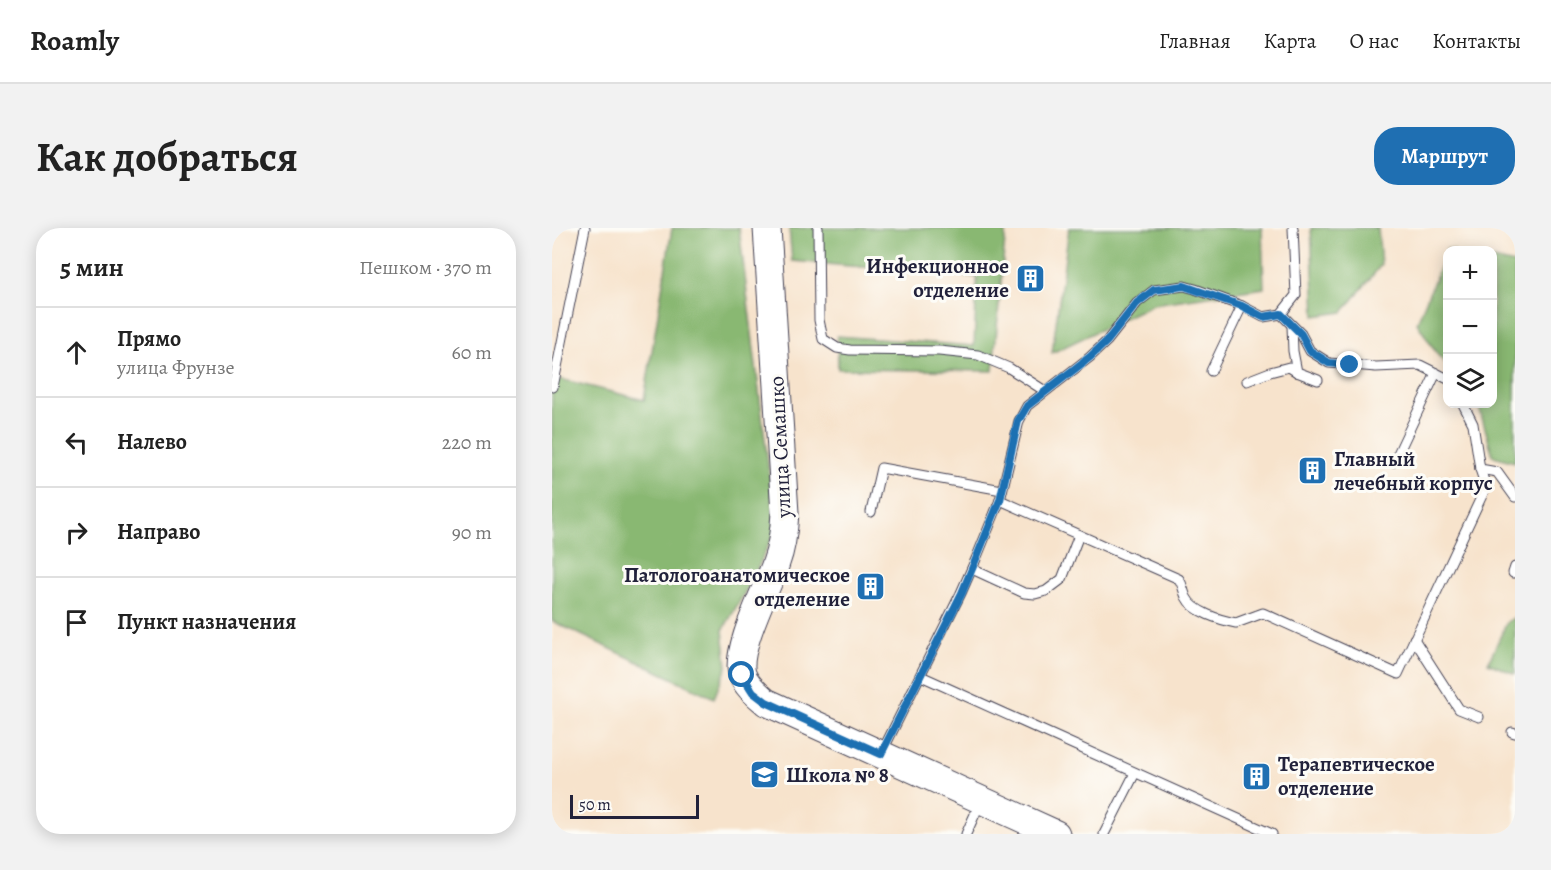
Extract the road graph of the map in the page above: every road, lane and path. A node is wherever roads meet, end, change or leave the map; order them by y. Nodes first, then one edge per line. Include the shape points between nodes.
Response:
1 (585, 228) edge
2 (767, 228) edge
3 (818, 228) edge
4 (1293, 228) edge
5 (1242, 306) junction
6 (1281, 314) junction
7 (1292, 325) junction
8 (1211, 371) dead end
9 (1297, 372) junction
10 (1436, 373) junction
11 (1443, 376) edge
12 (1318, 380) dead end
13 (1247, 381) dead end
14 (553, 387) edge
15 (1045, 391) junction
16 (1465, 408) edge
17 (1394, 462) dead end
18 (1480, 469) junction
19 (1002, 490) junction
20 (1515, 497) edge
21 (1000, 500) junction
22 (871, 512) dead end
23 (1079, 534) junction
24 (976, 559) junction
25 (1414, 639) junction
26 (921, 676) junction
27 (1479, 717) dead end
28 (881, 754) junction
29 (1135, 772) junction
30 (982, 799) junction
31 (1051, 833) edge
32 (966, 834) edge
33 (1104, 834) edge
34 (1272, 834) edge

1 - 14 lane
2 - 28 street, улица Семашко via 785,513 783,540 754,615 742,658 742,675 753,692 766,702
3 - 15 lane via 819,321 823,339 837,348 850,350 978,355 1009,368
4 - 6 lane via 1296,295
5 - 6 lane via 1263,317
5 - 8 lane
5 - 15 lane via 1184,286 1154,290 1137,303 1090,357
6 - 7 lane
7 - 9 lane
7 - 10 lane via 1310,351 1329,363 1420,365
9 - 12 lane
9 - 13 lane via 1289,367
10 - 11 lane
10 - 17 lane
15 - 19 lane via 1027,406 1018,421
16 - 18 lane via 1473,424
18 - 20 lane via 1497,472
18 - 25 lane via 1486,487
19 - 21 lane
19 - 22 lane via 881,468
21 - 23 lane
21 - 24 lane
23 - 24 lane via 1062,579 1035,594 1024,593 972,569
23 - 25 lane via 1179,579 1195,608 1227,621 1236,623 1263,613 1398,674
24 - 26 lane
25 - 27 lane via 1459,709
26 - 28 lane
26 - 29 lane
28 - 30 street
29 - 33 lane
29 - 34 lane
30 - 31 street
30 - 32 lane

